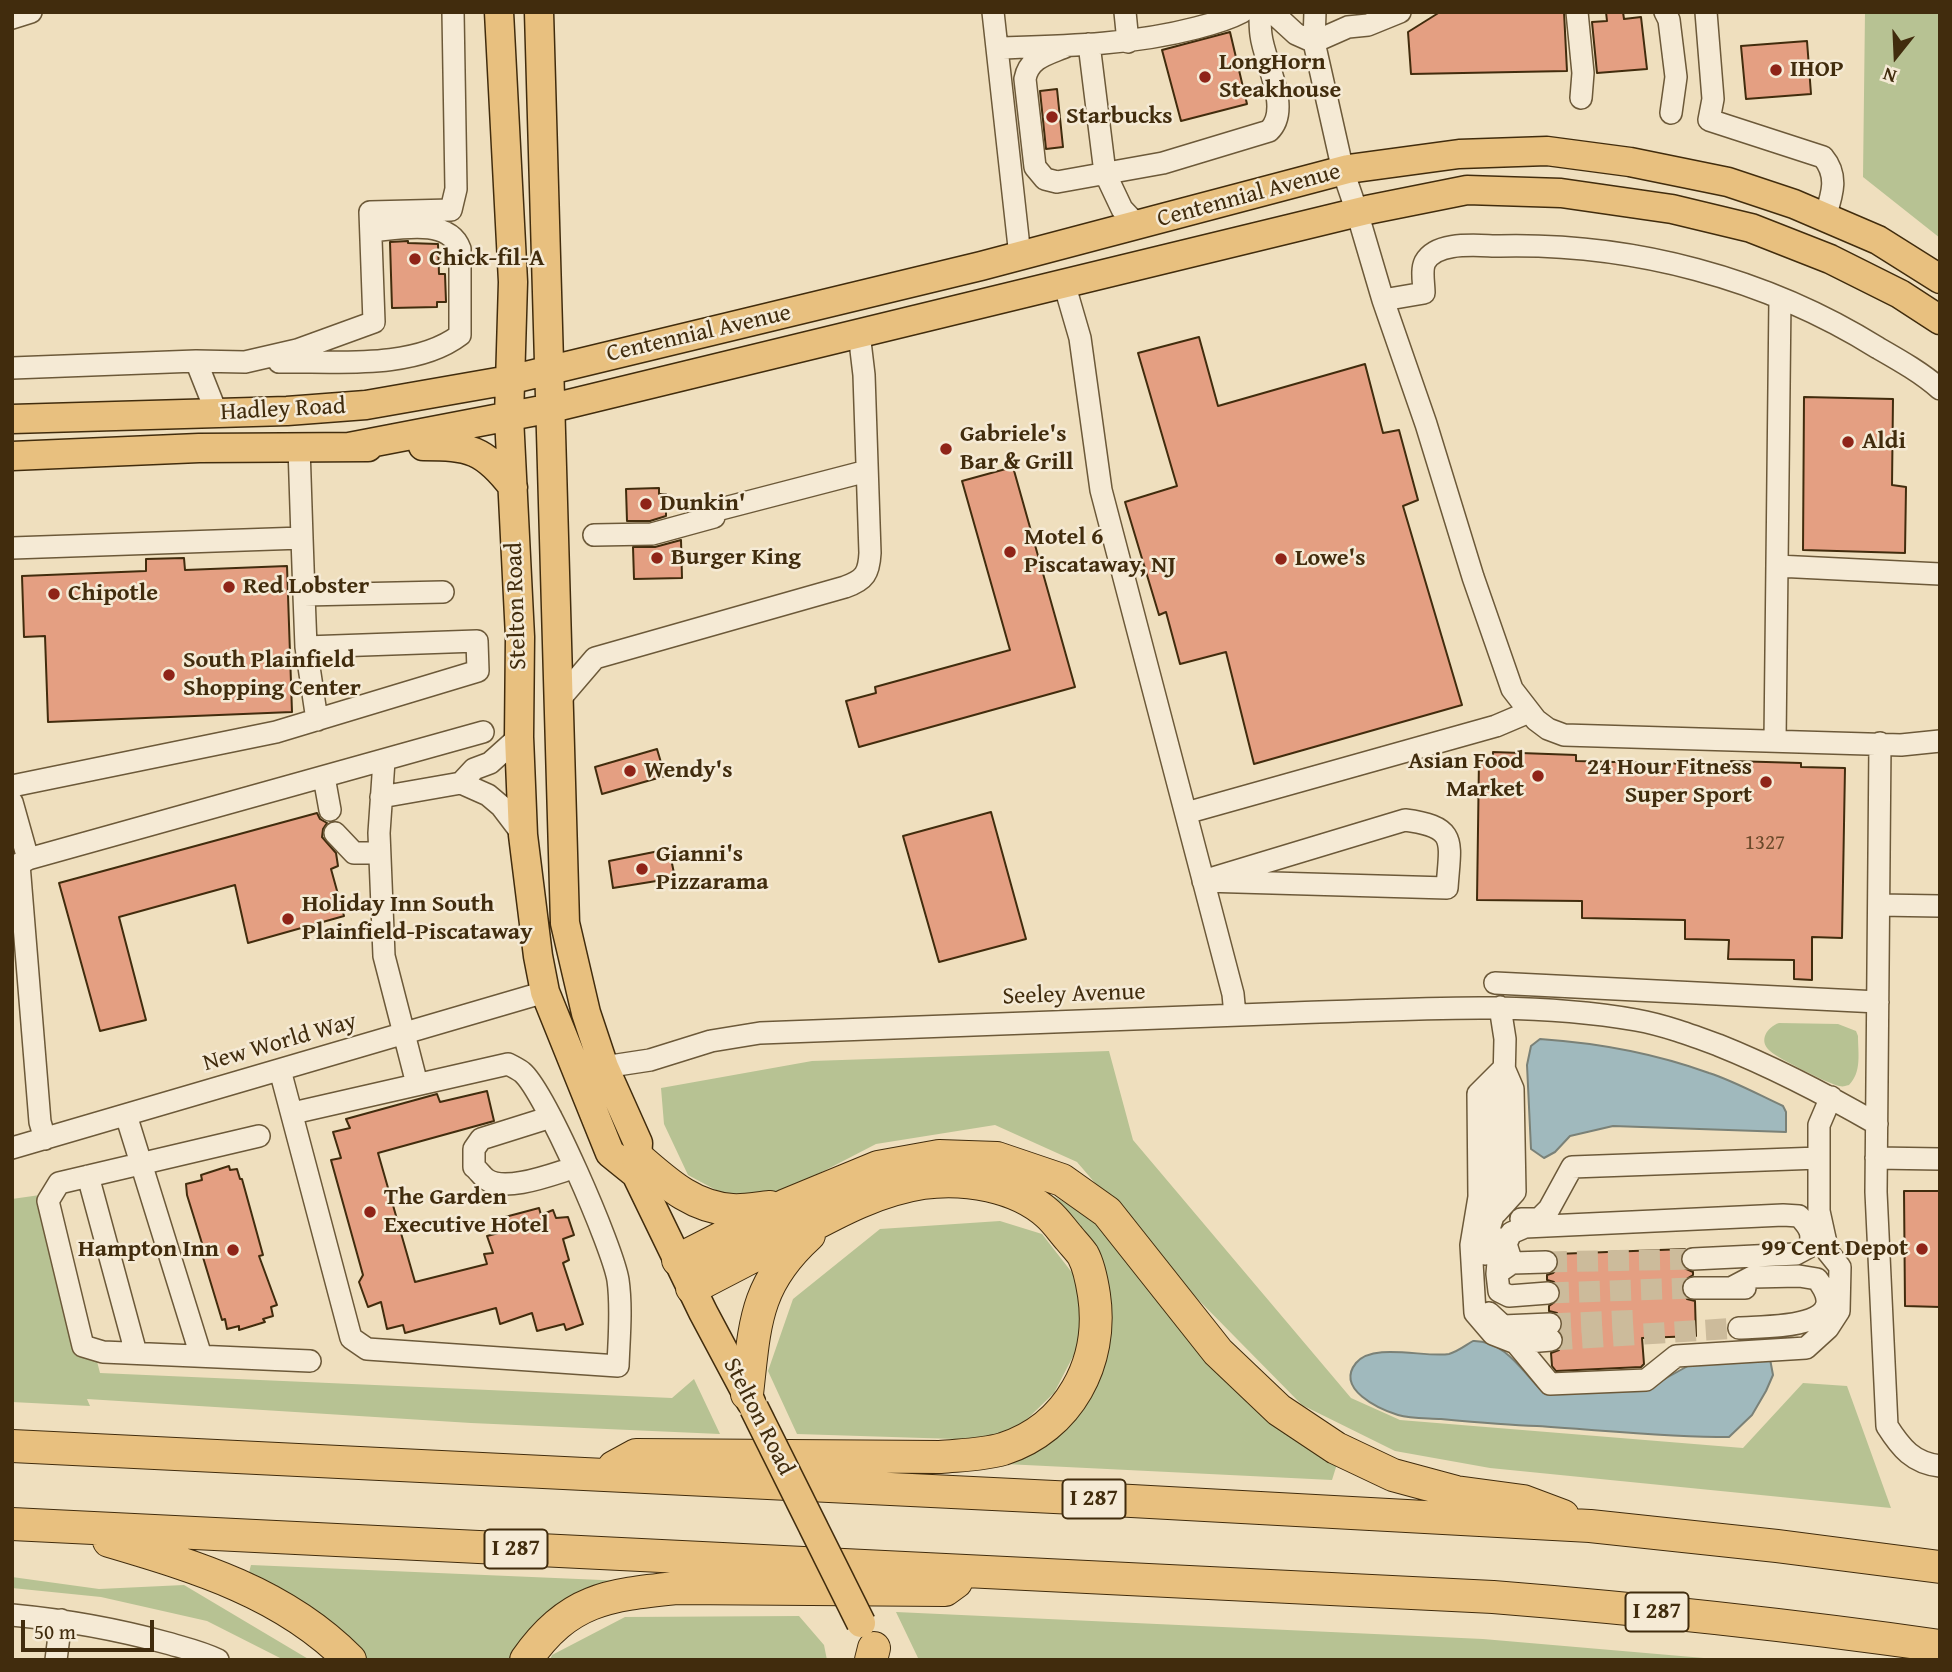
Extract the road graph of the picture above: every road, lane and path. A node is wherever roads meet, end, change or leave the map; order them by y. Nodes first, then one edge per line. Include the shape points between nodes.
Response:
1 (31, 12) edge
2 (453, 12) edge
3 (499, 12) edge
4 (539, 12) edge
5 (993, 12) edge
6 (1125, 12) edge
7 (1242, 12) edge
8 (1260, 12) edge
9 (1272, 12) edge
10 (1315, 12) edge
11 (1400, 12) edge
12 (1577, 12) edge
13 (1665, 12) edge
14 (1713, 13) edge
15 (12, 18) edge
16 (1128, 42) junction
17 (1314, 42) junction
18 (1089, 44) junction
19 (1067, 46) junction
20 (998, 48) junction
21 (1581, 98) dead end
22 (1671, 113) dead end
23 (1343, 171) junction
24 (1105, 173) junction
25 (1357, 212) junction
26 (1825, 217) junction
27 (371, 221) junction
28 (1137, 225) junction
29 (1020, 256) junction
30 (1940, 279) edge
31 (1064, 283) junction
32 (1780, 298) junction
33 (1382, 300) junction
34 (1940, 320) edge
35 (859, 333) junction
36 (196, 361) junction
37 (245, 362) junction
38 (12, 368) edge
39 (550, 370) junction
40 (509, 380) junction
41 (1940, 389) edge
42 (552, 408) junction
43 (217, 414) junction
44 (509, 417) junction
45 (12, 419) edge
46 (299, 447) junction
47 (349, 447) junction
48 (12, 456) edge
49 (867, 471) junction
50 (513, 487) junction
51 (594, 535) dead end
52 (302, 538) junction
53 (12, 548) edge
54 (1777, 566) junction
55 (1940, 574) edge
56 (443, 592) dead end
57 (304, 595) junction
58 (306, 647) junction
59 (559, 699) junction
60 (1529, 712) junction
61 (317, 720) junction
62 (483, 732) dead end
63 (519, 737) junction
64 (1775, 740) junction
65 (1940, 741) edge
66 (1880, 743) junction
67 (384, 761) junction
68 (324, 777) junction
69 (461, 783) junction
70 (12, 786) edge
71 (381, 797) junction
72 (12, 802) edge
73 (330, 810) dead end
74 (1186, 813) junction
75 (335, 833) dead end
76 (523, 835) junction
77 (379, 853) junction
78 (28, 859) junction
79 (1203, 881) junction
80 (1879, 905) junction
81 (1940, 906) edge
82 (1495, 983) dead end
83 (545, 992) junction
84 (1878, 1002) junction
85 (1500, 1007) junction
86 (1236, 1015) junction
87 (404, 1034) junction
88 (604, 1067) junction
89 (1504, 1068) junction
90 (280, 1070) junction
91 (417, 1084) junction
92 (1831, 1097) junction
93 (293, 1113) junction
94 (126, 1115) junction
95 (551, 1117) junction
96 (1877, 1124) junction
97 (259, 1136) dead end
98 (29, 1144) edge
99 (1819, 1158) junction
100 (1876, 1158) junction
101 (1940, 1159) edge
102 (142, 1164) junction
103 (637, 1166) junction
104 (573, 1168) junction
105 (88, 1176) junction
106 (786, 1205) junction
107 (1549, 1209) junction
108 (1486, 1212) junction
109 (831, 1216) junction
110 (1572, 1225) junction
111 (1809, 1247) junction
112 (1693, 1259) tunnel mouth
113 (1546, 1262) tunnel mouth
114 (1505, 1268) junction
115 (685, 1274) junction
116 (1817, 1279) junction
117 (1731, 1287) junction
118 (1694, 1288) tunnel mouth
119 (1548, 1293) tunnel mouth
120 (1516, 1343) junction
121 (135, 1353) junction
122 (201, 1356) junction
123 (310, 1361) dead end
124 (750, 1401) junction
125 (12, 1446) edge
126 (1940, 1466) edge
127 (598, 1475) junction
128 (12, 1524) edge
129 (61, 1527) junction
130 (1590, 1527) junction
131 (1940, 1567) edge
132 (972, 1571) junction
133 (12, 1615) edge
134 (61, 1620) junction
135 (1940, 1646) edge
136 (871, 1648) edge
137 (56, 1660) edge
138 (218, 1660) edge
139 (350, 1660) edge
140 (526, 1660) edge

1 - 15 street
2 - 27 street via 456,189 451,211
3 - 40 main road, Stelton Road via 513,282
4 - 39 main road, Stelton Road
5 - 20 street
6 - 16 street
7 - 16 street via 1175,34
8 - 24 street via 1261,35 1279,104 1275,125 1269,131 1163,163
9 - 17 street via 1296,34
10 - 17 street
11 - 17 street
12 - 21 street
13 - 22 street via 1676,77
14 - 26 street via 1709,120 1823,157 1832,167 1834,182
16 - 18 street
17 - 23 street
18 - 19 street
18 - 24 street
19 - 20 street
19 - 24 street via 1034,60 1027,69 1035,167 1045,179 1057,183
20 - 29 street
23 - 25 street
23 - 26 main road, Centennial Avenue via 1459,154 1547,151 1728,182
23 - 28 main road, Centennial Avenue
24 - 28 street via 1122,209
25 - 31 main road, Centennial Avenue
25 - 33 street
25 - 34 main road, Centennial Avenue via 1468,190 1561,193 1672,209 1751,228 1830,258
26 - 30 main road, Centennial Avenue via 1878,240
27 - 37 street via 374,321 297,350
27 - 37 street via 442,230 457,240 460,335 431,350 385,361
28 - 29 main road, Centennial Avenue
29 - 39 main road, Centennial Avenue
31 - 35 main road, Centennial Avenue
31 - 74 street via 1080,338 1101,490
32 - 33 street via 1637,256 1541,245 1451,247 1434,253 1425,263 1424,293
32 - 41 street via 1861,337
32 - 54 street
33 - 60 street via 1512,689
35 - 42 main road, Centennial Avenue
35 - 49 street
36 - 37 street
36 - 38 street
36 - 43 street
39 - 40 main road, Hadley Road
39 - 42 main road, Stelton Road
40 - 43 main road, Hadley Road via 366,405
40 - 44 main road, Stelton Road
42 - 44 main road, Hadley Road
42 - 59 main road, Stelton Road
43 - 45 main road, Hadley Road
44 - 47 main road, Hadley Road
44 - 50 main road, Stelton Road
46 - 47 main road, Hadley Road
46 - 48 main road, Hadley Road
46 - 52 street
47 - 50 main road, Hadley Road via 464,447 485,457
49 - 51 street via 652,534
49 - 59 street via 869,567 858,582 595,658
50 - 63 main road, Stelton Road
52 - 53 street
52 - 57 street
54 - 55 street
54 - 64 street
56 - 57 street
57 - 58 street
58 - 61 street
58 - 61 street via 477,641 478,671
59 - 88 main road, Stelton Road via 565,923
60 - 64 street via 1548,729 1564,735
60 - 74 street via 1496,726
61 - 70 street
62 - 67 street
63 - 69 street
63 - 76 main road, Stelton Road
64 - 66 street
65 - 66 street
66 - 80 street
67 - 68 street
67 - 71 street
68 - 73 street
68 - 78 street
69 - 71 street
69 - 76 street via 488,795
71 - 77 street
72 - 78 street
74 - 79 street
75 - 77 street via 355,853
76 - 83 main road, Stelton Road
77 - 87 street via 384,956
78 - 98 street via 19,864 40,1122
79 - 79 street via 1447,888 1450,843 1442,830 1405,820
79 - 86 street
80 - 81 street
80 - 84 street
82 - 84 street
83 - 87 street, New World Way
83 - 103 main road, Stelton Road via 610,1153
84 - 96 street
85 - 86 street, Seeley Avenue
85 - 89 street
85 - 92 street, Seeley Avenue via 1638,1020 1684,1032
86 - 88 street, Seeley Avenue via 760,1033
87 - 90 street, New World Way
87 - 91 street
88 - 103 main road, Stelton Road via 638,1143
89 - 108 street via 1508,1194
89 - 108 street via 1469,1091 1473,1198
90 - 93 street
90 - 94 street, New World Way
91 - 93 street
91 - 95 street via 508,1064 523,1073
92 - 96 street, Seeley Avenue
92 - 99 street via 1819,1125
93 - 104 street via 351,1338 367,1349 618,1366 618,1279
94 - 98 street, New World Way
94 - 102 street
95 - 104 street
95 - 104 street via 481,1139 474,1149 474,1167 486,1180 500,1184
96 - 100 street
97 - 102 street
99 - 107 street via 1572,1167
99 - 120 street via 1819,1211 1828,1252 1840,1267 1839,1311 1806,1348 1676,1356 1646,1380 1550,1384
100 - 101 street
100 - 126 street via 1887,1426 1915,1460
102 - 105 street
102 - 122 street
103 - 106 highway via 699,1203 732,1210
103 - 115 main road, Stelton Road
105 - 121 street
105 - 121 street via 59,1183 48,1201 83,1346
106 - 115 highway
106 - 130 highway via 878,1167 939,1156 997,1158 1062,1180 1107,1212 1218,1352 1279,1410 1336,1448 1393,1475 1456,1492 1523,1501
107 - 110 street via 1556,1219
107 - 114 street via 1539,1219 1519,1219 1505,1226 1498,1244
108 - 120 street via 1471,1245 1475,1313 1493,1334
108 - 120 street via 1486,1312 1503,1326 1550,1332
109 - 115 highway
109 - 124 highway via 804,1240 765,1291 754,1329
109 - 127 highway via 871,1196 947,1182 1000,1189 1048,1214 1083,1255 1096,1309 1097,1331 1084,1379 1060,1414 1023,1440 971,1455 636,1455
110 - 111 street via 1799,1216 1809,1227
110 - 114 street via 1525,1227 1511,1233
111 - 112 street via 1796,1254
111 - 116 street
113 - 114 street
114 - 119 street via 1499,1292 1509,1296
115 - 124 main road, Stelton Road
116 - 117 street via 1752,1277
116 - 117 street via 1827,1302 1821,1316 1807,1323 1738,1322 1813,1311 1816,1300 1811,1292
117 - 118 street
121 - 122 street
122 - 123 street
124 - 136 main road, Stelton Road, bridge
125 - 127 highway, I 287
127 - 130 highway, I 287
128 - 129 highway, I 287
129 - 132 highway, I 287
129 - 139 highway via 172,1560 256,1592 295,1614
130 - 131 highway, I 287
132 - 135 highway, I 287 via 1507,1598 1792,1626
132 - 140 highway via 945,1590 677,1588 607,1597 559,1621
133 - 134 street
134 - 137 street
134 - 138 street via 135,1634

